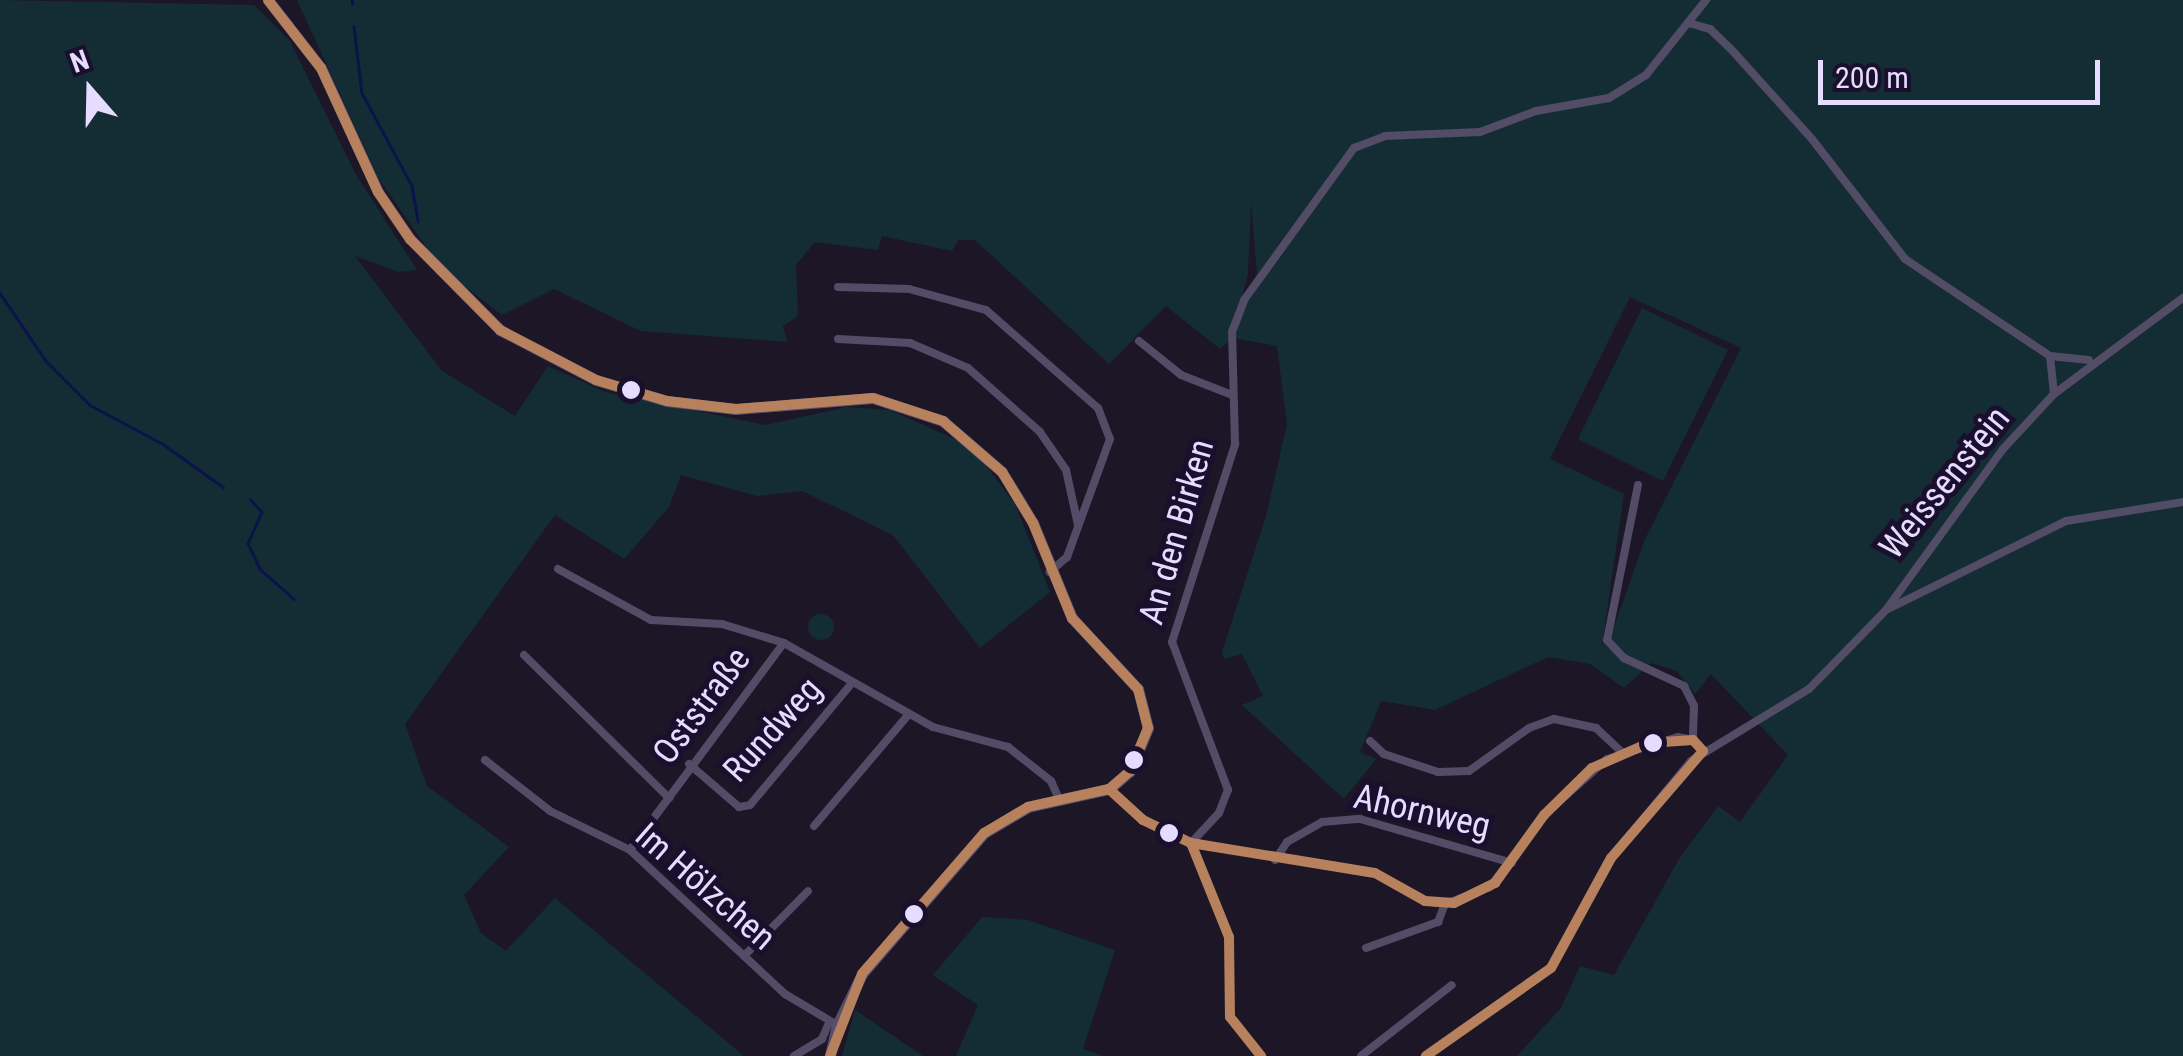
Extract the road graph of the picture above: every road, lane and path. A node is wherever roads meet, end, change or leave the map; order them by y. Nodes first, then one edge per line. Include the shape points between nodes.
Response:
1 (268, 0) edge
2 (1706, 0) edge
3 (1689, 23) junction
4 (838, 288) dead end
5 (2183, 298) edge
6 (838, 340) dead end
7 (1139, 341) dead end
8 (2050, 356) junction
9 (2092, 360) junction
10 (2054, 394) junction
11 (1232, 395) junction
12 (1638, 484) dead end
13 (2183, 502) edge
14 (1078, 525) junction
15 (558, 568) dead end
16 (1050, 572) junction
17 (1886, 610) junction
18 (784, 644) junction
19 (524, 655) dead end
20 (852, 683) junction
21 (908, 714) junction
22 (1694, 740) junction
23 (1370, 741) dead end
24 (1703, 751) junction
25 (1622, 752) junction
26 (485, 760) dead end
27 (689, 764) junction
28 (1108, 790) junction
29 (669, 798) junction
30 (1060, 801) junction
31 (814, 826) dead end
32 (1190, 843) junction
33 (630, 850) junction
34 (1275, 860) junction
35 (1512, 862) junction
36 (808, 891) dead end
37 (1445, 904) junction
38 (1366, 948) dead end
39 (744, 956) junction
40 (1452, 984) dead end
41 (832, 1024) junction
42 (794, 1056) edge
43 (830, 1056) edge
44 (1261, 1056) edge
45 (1361, 1056) edge
46 (1426, 1056) edge

1 - 16 main road via 321,68 378,192 434,270 520,342 626,391 724,408 873,398 943,421 986,453 1016,491
2 - 3 street
3 - 8 street via 1710,29 1730,48 1812,139 1905,259
3 - 11 street, An den Birken via 1646,75 1609,98 1536,110 1480,132 1384,136 1354,148 1244,300 1232,332
4 - 14 street via 909,288 986,310 1098,408 1110,440
5 - 9 street, Weissenstein
6 - 14 street via 910,343 968,368 1040,432 1066,470
7 - 11 street via 1181,375
8 - 9 street
8 - 10 street, Weissenstein
9 - 10 street, Weissenstein
10 - 17 street, Weissenstein via 1991,464
11 - 32 street, An den Birken via 1235,444 1172,642 1228,790 1219,813
12 - 22 street via 1608,640 1624,658 1684,686 1698,729
13 - 17 street via 2066,521
14 - 16 street via 1064,563
15 - 18 street via 650,620 722,624
16 - 28 main road via 1072,618 1129,678 1148,714 1142,752
17 - 24 street via 1809,689
18 - 20 street
18 - 27 street, Oststraße
19 - 29 street
20 - 21 street
20 - 27 street, Rundweg via 745,808
21 - 30 street via 1008,747 1052,781
21 - 31 street
22 - 24 street
22 - 25 street
23 - 25 street via 1384,754 1438,772 1469,771 1529,728 1554,719 1596,728
24 - 46 street via 1611,858 1552,968
25 - 35 street via 1562,796
26 - 33 street, Im Hölzchen via 550,811
27 - 29 street, Oststraße
28 - 30 main road
28 - 32 street via 1143,820
29 - 33 street, Oststraße
30 - 41 main road via 1018,812 984,833 862,974
32 - 34 street
32 - 44 street via 1227,930 1230,1017
33 - 39 street, Im Hölzchen
34 - 35 street, Ahornweg via 1287,842 1322,822 1360,819
34 - 37 street via 1375,873 1425,901
35 - 37 street via 1485,892
36 - 39 street
37 - 38 street via 1438,922
39 - 41 street, Im Hölzchen
40 - 45 street
41 - 42 street via 822,1040
41 - 43 main road

